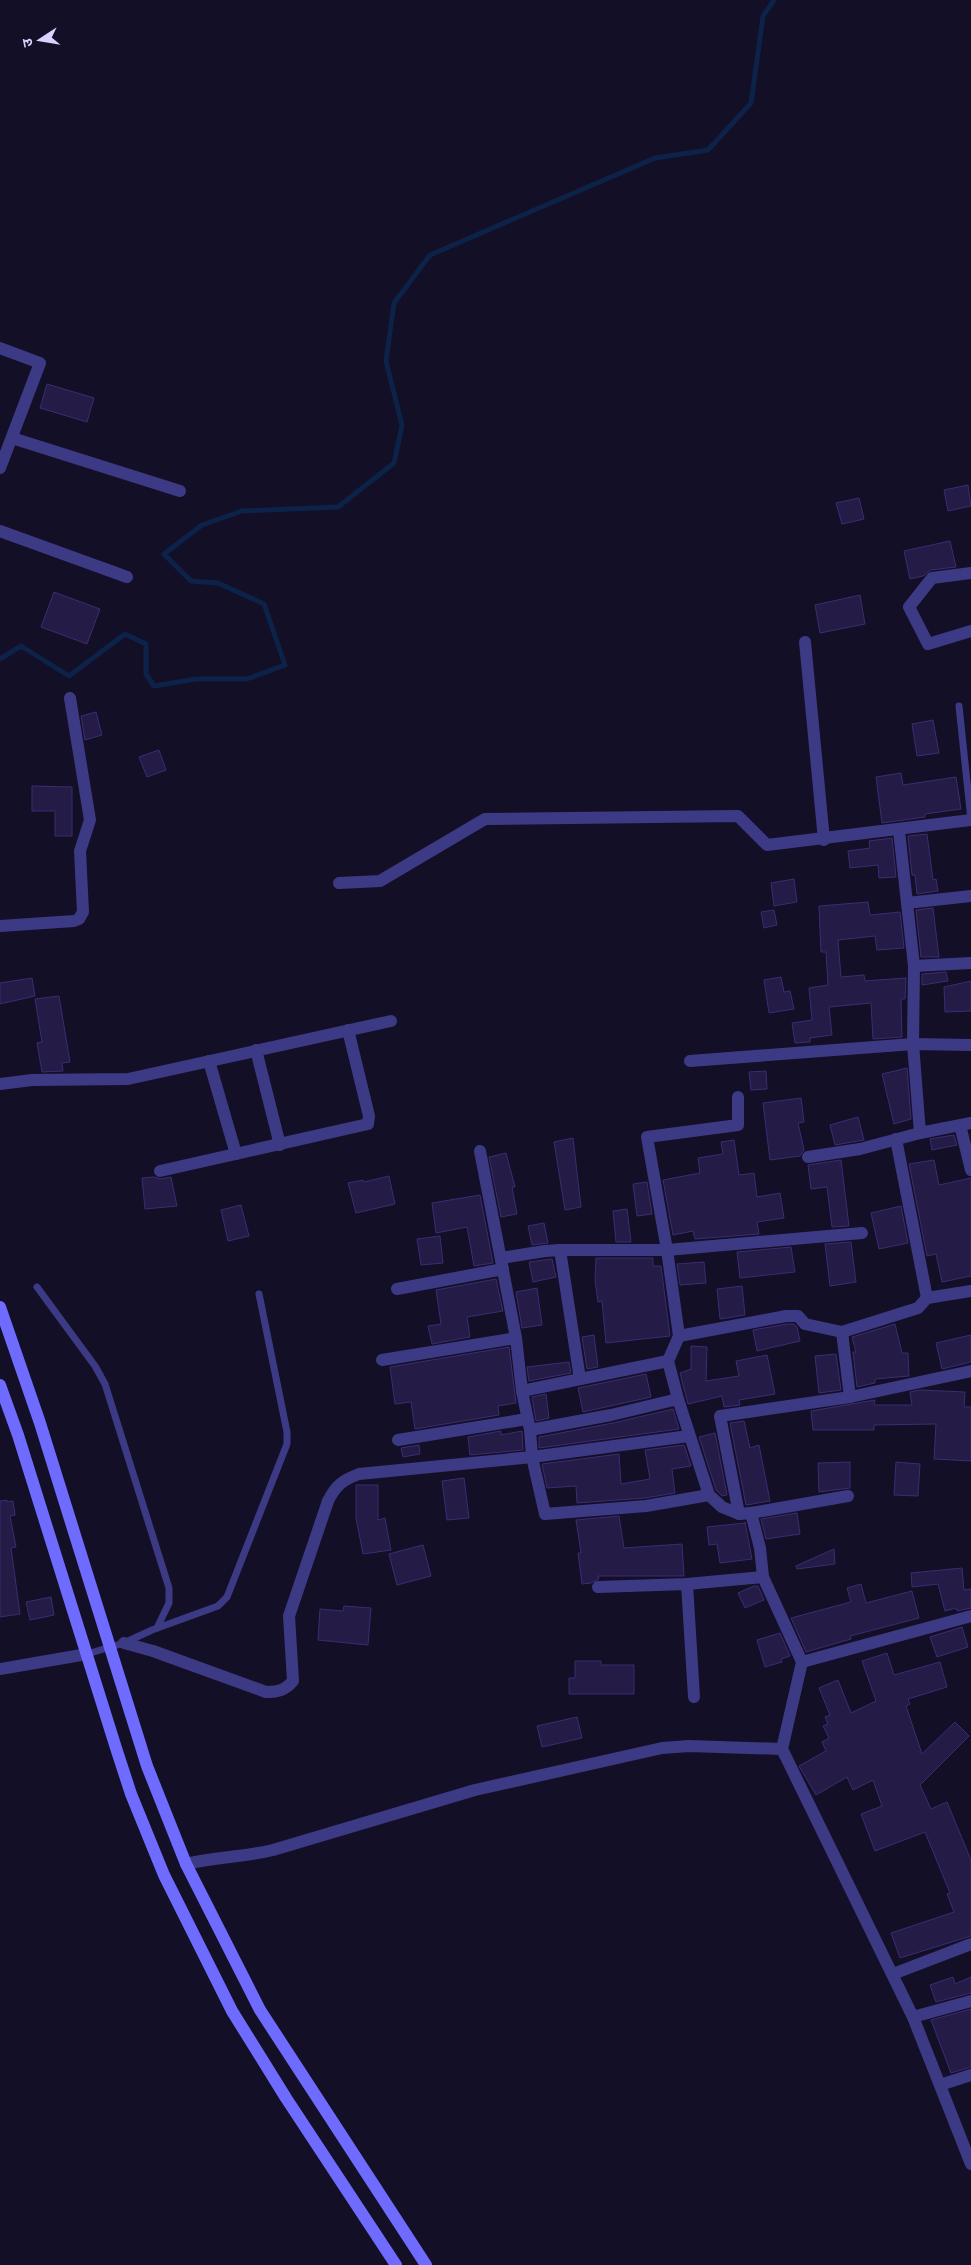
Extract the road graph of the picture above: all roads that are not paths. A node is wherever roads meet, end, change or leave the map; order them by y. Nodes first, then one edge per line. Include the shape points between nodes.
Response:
1 (0, 348) edge
2 (12, 438) junction
3 (0, 468) edge
4 (180, 491) dead end
5 (0, 531) edge
6 (971, 573) edge
7 (127, 577) dead end
8 (971, 630) edge
9 (805, 642) dead end
10 (70, 698) dead end
11 (959, 706) dead end
12 (971, 820) edge
13 (899, 831) junction
14 (824, 840) junction
15 (339, 883) dead end
16 (971, 896) edge
17 (907, 902) junction
18 (0, 926) edge
19 (971, 963) edge
20 (914, 966) junction
21 (391, 1021) dead end
22 (348, 1030) junction
23 (914, 1044) junction
24 (971, 1045) edge
25 (256, 1050) junction
26 (209, 1061) junction
27 (690, 1061) dead end
28 (0, 1084) edge
29 (738, 1097) dead end
30 (966, 1124) edge
31 (920, 1133) junction
32 (896, 1140) junction
33 (280, 1145) junction
34 (480, 1151) dead end
35 (236, 1154) junction
36 (808, 1157) dead end
37 (971, 1170) edge
38 (160, 1171) dead end
39 (862, 1233) dead end
40 (560, 1250) junction
41 (667, 1250) junction
42 (502, 1263) junction
43 (37, 1287) dead end
44 (397, 1289) dead end
45 (971, 1291) edge
46 (259, 1294) dead end
47 (927, 1298) junction
48 (0, 1307) edge
49 (842, 1332) junction
50 (679, 1336) junction
51 (516, 1338) junction
52 (382, 1360) dead end
53 (668, 1361) junction
54 (971, 1371) edge
55 (580, 1379) junction
56 (0, 1385) edge
57 (522, 1391) junction
58 (850, 1397) junction
59 (678, 1399) junction
60 (528, 1424) junction
61 (689, 1436) junction
62 (398, 1440) dead end
63 (532, 1456) junction
64 (709, 1495) junction
65 (848, 1496) dead end
66 (745, 1514) junction
67 (763, 1578) junction
68 (687, 1584) junction
69 (598, 1587) dead end
70 (971, 1616) edge
71 (157, 1628) junction
72 (124, 1643) junction
73 (108, 1646) junction
74 (88, 1654) junction
75 (802, 1662) junction
76 (0, 1668) edge
77 (694, 1698) dead end
78 (782, 1749) junction
79 (186, 1864) junction
80 (971, 1944) edge
81 (893, 1974) junction
82 (971, 2001) edge
83 (913, 2017) junction
84 (971, 2075) edge
85 (940, 2085) junction
86 (971, 2164) edge
87 (396, 2265) edge
88 (426, 2265) edge

1 - 2 street via 40,363
2 - 3 street
2 - 4 street
5 - 7 street
6 - 8 street via 932,578 909,607 928,644
9 - 14 street
10 - 18 street via 90,820 80,851 83,912 74,921
11 - 12 lane
12 - 13 street
13 - 14 street
13 - 17 street
14 - 15 street via 768,845 738,816 485,819 380,882
16 - 17 street
17 - 20 street
19 - 20 street
20 - 23 street
21 - 22 street
22 - 25 street
22 - 33 street via 370,1121
23 - 24 street
23 - 27 street
23 - 31 street
25 - 26 street
25 - 33 street
26 - 28 street via 128,1079 32,1080
26 - 35 street
29 - 41 street via 738,1125 647,1137
30 - 31 street
30 - 37 street
31 - 32 street
32 - 36 street via 860,1150
32 - 47 street
33 - 35 street
34 - 42 street
35 - 38 street
39 - 41 street
40 - 41 street
40 - 42 street
40 - 55 street
41 - 50 street
42 - 44 street
42 - 51 street
43 - 71 lane via 105,1384 169,1588 169,1603
45 - 47 street
46 - 71 lane via 287,1444 225,1602
47 - 49 street via 918,1308
48 - 73 main road via 40,1423
49 - 50 street via 805,1324 798,1316 786,1316
49 - 58 street
50 - 53 street
51 - 52 street
51 - 57 street
53 - 55 street
53 - 59 street
54 - 58 street
55 - 57 street
56 - 74 main road
57 - 60 street
58 - 66 street via 720,1416
59 - 60 street via 611,1415
59 - 61 street
60 - 62 street
60 - 63 street
61 - 63 street
61 - 64 street
63 - 64 street via 545,1514 646,1506
63 - 72 street via 359,1474 335,1487 291,1604 288,1627 293,1681 287,1688 266,1692 153,1650
64 - 66 street via 722,1507
65 - 66 street
66 - 67 street via 760,1548
67 - 68 street
67 - 75 street
68 - 69 street
68 - 77 street
70 - 75 street
71 - 72 lane
72 - 73 lane
73 - 74 lane
73 - 79 main road via 147,1766
74 - 76 street
74 - 87 main road via 147,1835 212,1973 286,2098
75 - 78 street
78 - 79 street via 662,1748 474,1790 273,1850
78 - 81 street
79 - 88 main road via 260,2010
80 - 81 street
81 - 83 street
82 - 83 street
83 - 85 street
84 - 85 street
85 - 86 street

